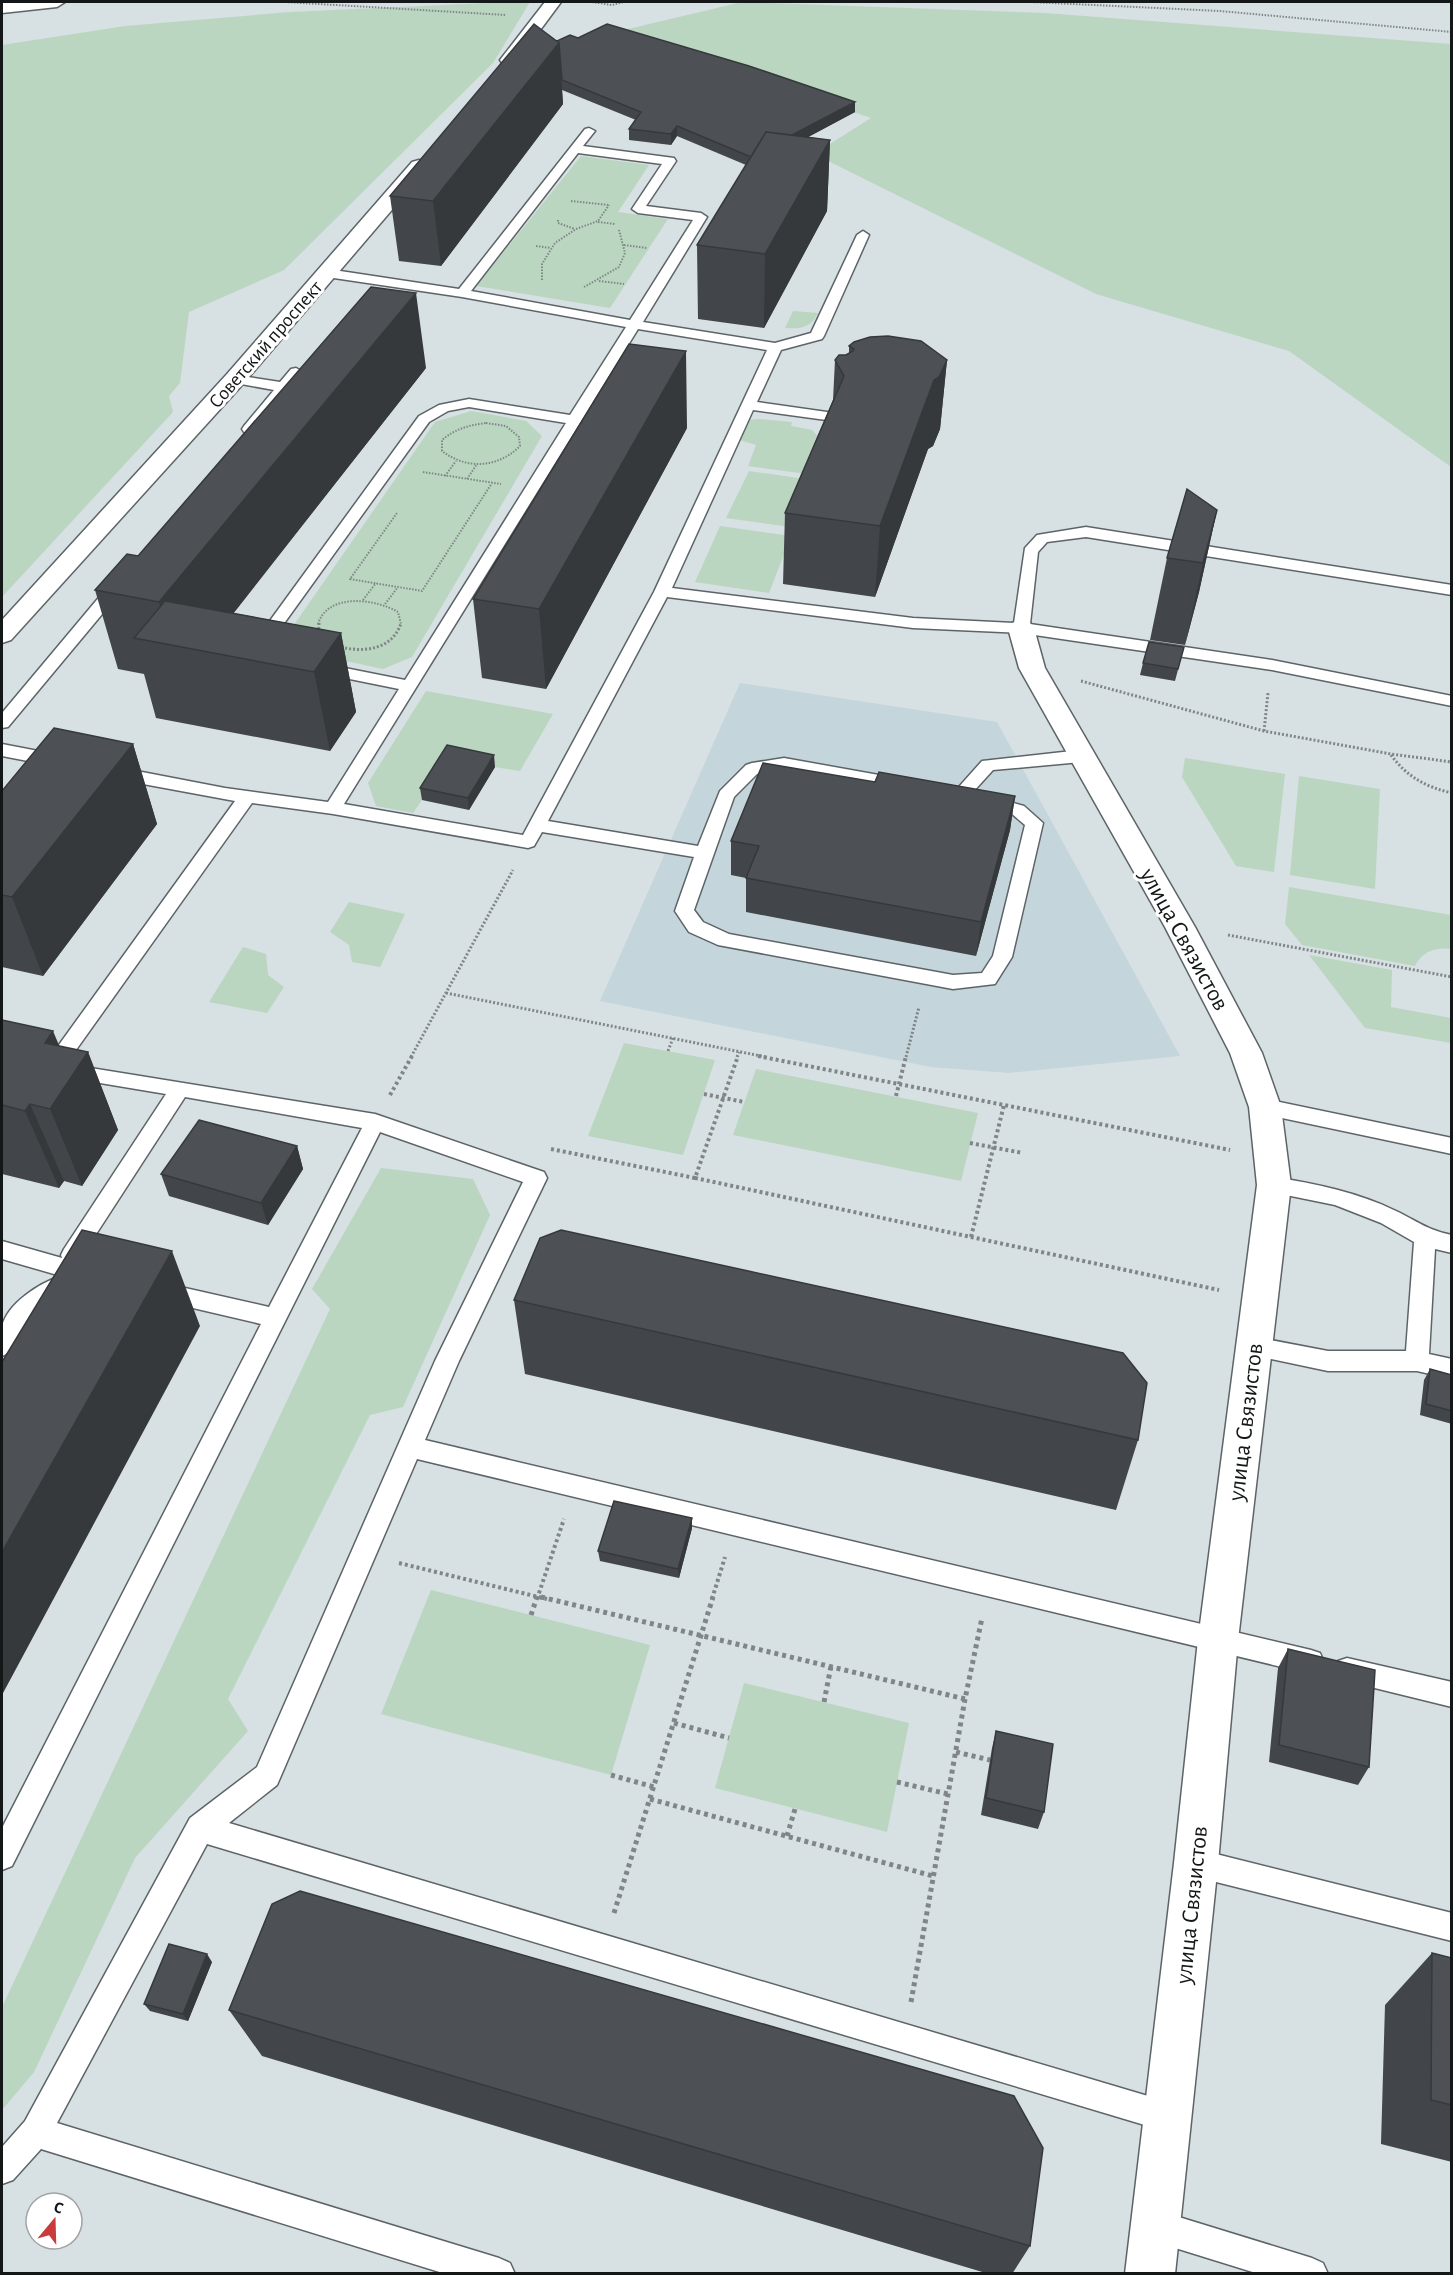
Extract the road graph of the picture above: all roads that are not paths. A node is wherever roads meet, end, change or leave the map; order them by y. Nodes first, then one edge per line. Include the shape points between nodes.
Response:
1 (57, 2) edge
2 (553, 2) edge
3 (2, 8) edge
4 (494, 78) edge
5 (589, 132) dead end
6 (436, 146) edge
7 (574, 149) junction
8 (863, 235) dead end
9 (327, 273) junction
10 (462, 293) junction
11 (633, 324) junction
12 (774, 347) junction
13 (296, 372) edge
14 (235, 379) junction
15 (284, 387) junction
16 (748, 405) junction
17 (841, 418) edge
18 (574, 420) junction
19 (238, 441) edge
20 (124, 578) edge
21 (1452, 590) edge
22 (662, 592) junction
23 (1021, 628) junction
24 (2, 635) edge
25 (282, 655) edge
26 (301, 664) edge
27 (411, 686) junction
28 (1452, 701) edge
29 (2, 723) edge
30 (2, 750) edge
31 (1081, 756) junction
32 (72, 764) edge
33 (96, 769) edge
34 (961, 795) junction
35 (247, 797) junction
36 (333, 808) junction
37 (537, 825) junction
38 (704, 853) junction
39 (180, 1089) junction
40 (1265, 1107) junction
41 (375, 1122) junction
42 (1452, 1146) edge
43 (1273, 1172) junction
44 (1425, 1238) junction
45 (1452, 1244) edge
46 (2, 1250) edge
47 (64, 1268) junction
48 (137, 1286) edge
49 (274, 1318) junction
50 (2, 1346) edge
51 (1255, 1347) junction
52 (1417, 1361) junction
53 (1452, 1369) edge
54 (410, 1448) junction
55 (1218, 1640) junction
56 (1452, 1695) edge
57 (200, 1828) junction
58 (2, 1856) edge
59 (1196, 1863) junction
60 (1452, 1927) edge
61 (1168, 2117) junction
62 (36, 2132) junction
63 (2, 2169) edge
64 (1156, 2226) junction
65 (499, 2274) edge
66 (1150, 2274) edge
67 (1312, 2274) edge

1 - 3 main road
2 - 4 main road
5 - 7 lane
6 - 9 main road, Советский проспект
7 - 10 lane
7 - 11 lane via 670,161 638,209 701,217
8 - 12 lane via 817,336
9 - 10 lane
9 - 14 main road, Советский проспект
10 - 11 lane
11 - 12 lane
11 - 18 lane
12 - 16 lane
13 - 15 lane
14 - 15 lane
14 - 24 main road, Советский проспект
15 - 19 lane
16 - 17 lane
16 - 22 lane
18 - 25 lane via 470,404 444,408 424,419 272,629 272,651
18 - 27 lane
20 - 29 lane
21 - 23 lane via 1086,531 1042,538 1030,551
22 - 23 lane via 914,623
22 - 37 lane
23 - 28 lane via 1272,665
23 - 31 main road, улица Связистов via 1032,668
26 - 27 lane
27 - 36 lane
30 - 32 lane
31 - 34 lane via 988,765
31 - 40 main road, улица Связистов via 1180,927 1246,1053
33 - 35 lane
34 - 38 lane via 783,764 752,770 726,795
34 - 38 lane via 1018,810 1034,823 1002,957 988,979 953,982 724,940 696,927 684,910
35 - 36 lane
35 - 39 lane via 42,1065
36 - 37 lane via 528,842
37 - 38 lane
39 - 41 lane
39 - 47 lane
40 - 42 lane
40 - 43 main road, улица Связистов
41 - 49 lane
41 - 54 lane via 536,1179 447,1361
43 - 44 lane via 1389,1217
43 - 51 main road, улица Связистов
44 - 45 lane
44 - 52 lane
46 - 47 lane
47 - 50 lane via 97,1277 49,1288 24,1310
48 - 49 lane
49 - 58 lane
51 - 52 lane via 1328,1361
51 - 55 main road, улица Связистов
52 - 53 lane
54 - 55 lane
54 - 57 lane via 267,1776
55 - 56 lane
55 - 59 main road, улица Связистов
57 - 61 lane
57 - 62 lane
59 - 60 lane
59 - 61 main road, улица Связистов
61 - 64 main road, улица Связистов
62 - 63 lane
62 - 65 lane
64 - 66 main road, улица Связистов
64 - 67 lane

